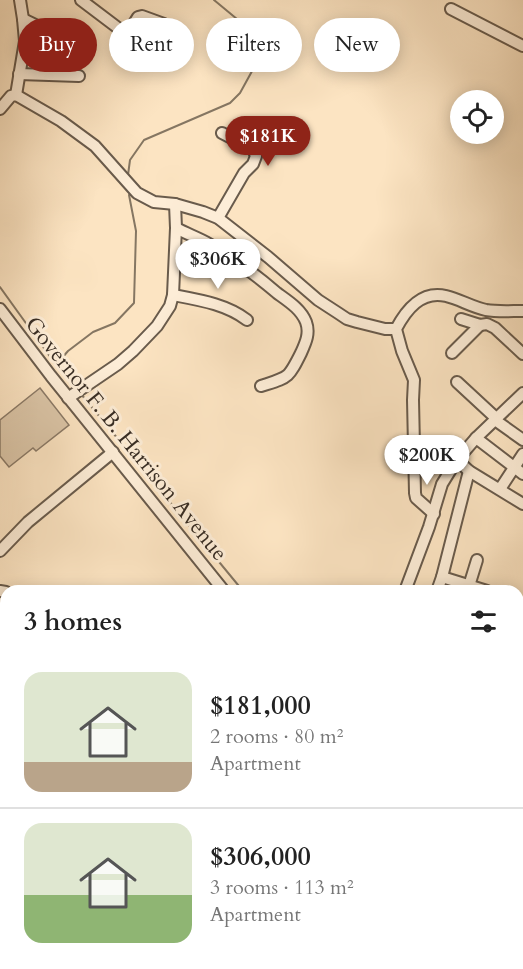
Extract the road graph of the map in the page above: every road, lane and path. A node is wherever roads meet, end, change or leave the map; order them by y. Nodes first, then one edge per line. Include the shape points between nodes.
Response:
1 (20, 0) edge
2 (81, 0) edge
3 (451, 9) dead end
4 (23, 18) edge
5 (109, 21) edge
6 (523, 46) edge
7 (19, 74) joint
8 (79, 76) dead end
9 (16, 95) junction
10 (0, 109) edge
11 (222, 133) dead end
12 (175, 204) junction
13 (218, 218) junction
14 (176, 228) junction
15 (173, 295) junction
16 (0, 309) edge
17 (523, 311) edge
18 (461, 319) dead end
19 (247, 320) dead end
20 (480, 325) junction
21 (396, 329) junction
22 (452, 353) dead end
23 (523, 354) edge
24 (457, 382) dead end
25 (261, 386) dead end
26 (75, 392) junction
27 (521, 400) edge
28 (496, 419) junction
29 (477, 438) junction
30 (523, 440) edge
31 (113, 452) junction
32 (523, 454) edge
33 (457, 460) junction
34 (518, 470) edge
35 (469, 471) junction
36 (500, 489) junction
37 (523, 504) edge
38 (434, 514) junction
39 (0, 551) edge
40 (477, 560) dead end
41 (442, 577) junction
42 (219, 585) edge
43 (407, 585) edge
44 (439, 585) edge
45 (466, 585) edge
46 (469, 585) edge

1 - 4 street
2 - 5 street
3 - 6 street
7 - 8 street
7 - 9 street
9 - 10 street
9 - 12 street via 95,146 137,194 154,202
11 - 13 street via 253,149 256,156
12 - 13 street
12 - 14 street
13 - 21 street via 338,314
14 - 15 street
14 - 25 street via 234,260 299,310 305,320 306,342 292,371 283,379
15 - 19 street via 210,302
15 - 26 street via 157,326 133,351
16 - 26 street, Governor F. B. Harrison Avenue
17 - 21 street via 486,310 435,295 409,307
18 - 20 street
20 - 22 street
20 - 23 street via 495,328
21 - 38 street via 414,380 415,493
24 - 28 street
26 - 31 street, Governor F. B. Harrison Avenue
27 - 28 street
28 - 29 street
28 - 30 street
29 - 33 street
29 - 34 street
31 - 39 street via 28,522
31 - 42 street, Governor F. B. Harrison Avenue
32 - 34 street
33 - 35 street
33 - 38 street via 442,484
34 - 36 street
35 - 36 street
35 - 41 street
36 - 37 street
38 - 43 street
40 - 46 street
41 - 44 street
41 - 45 street

